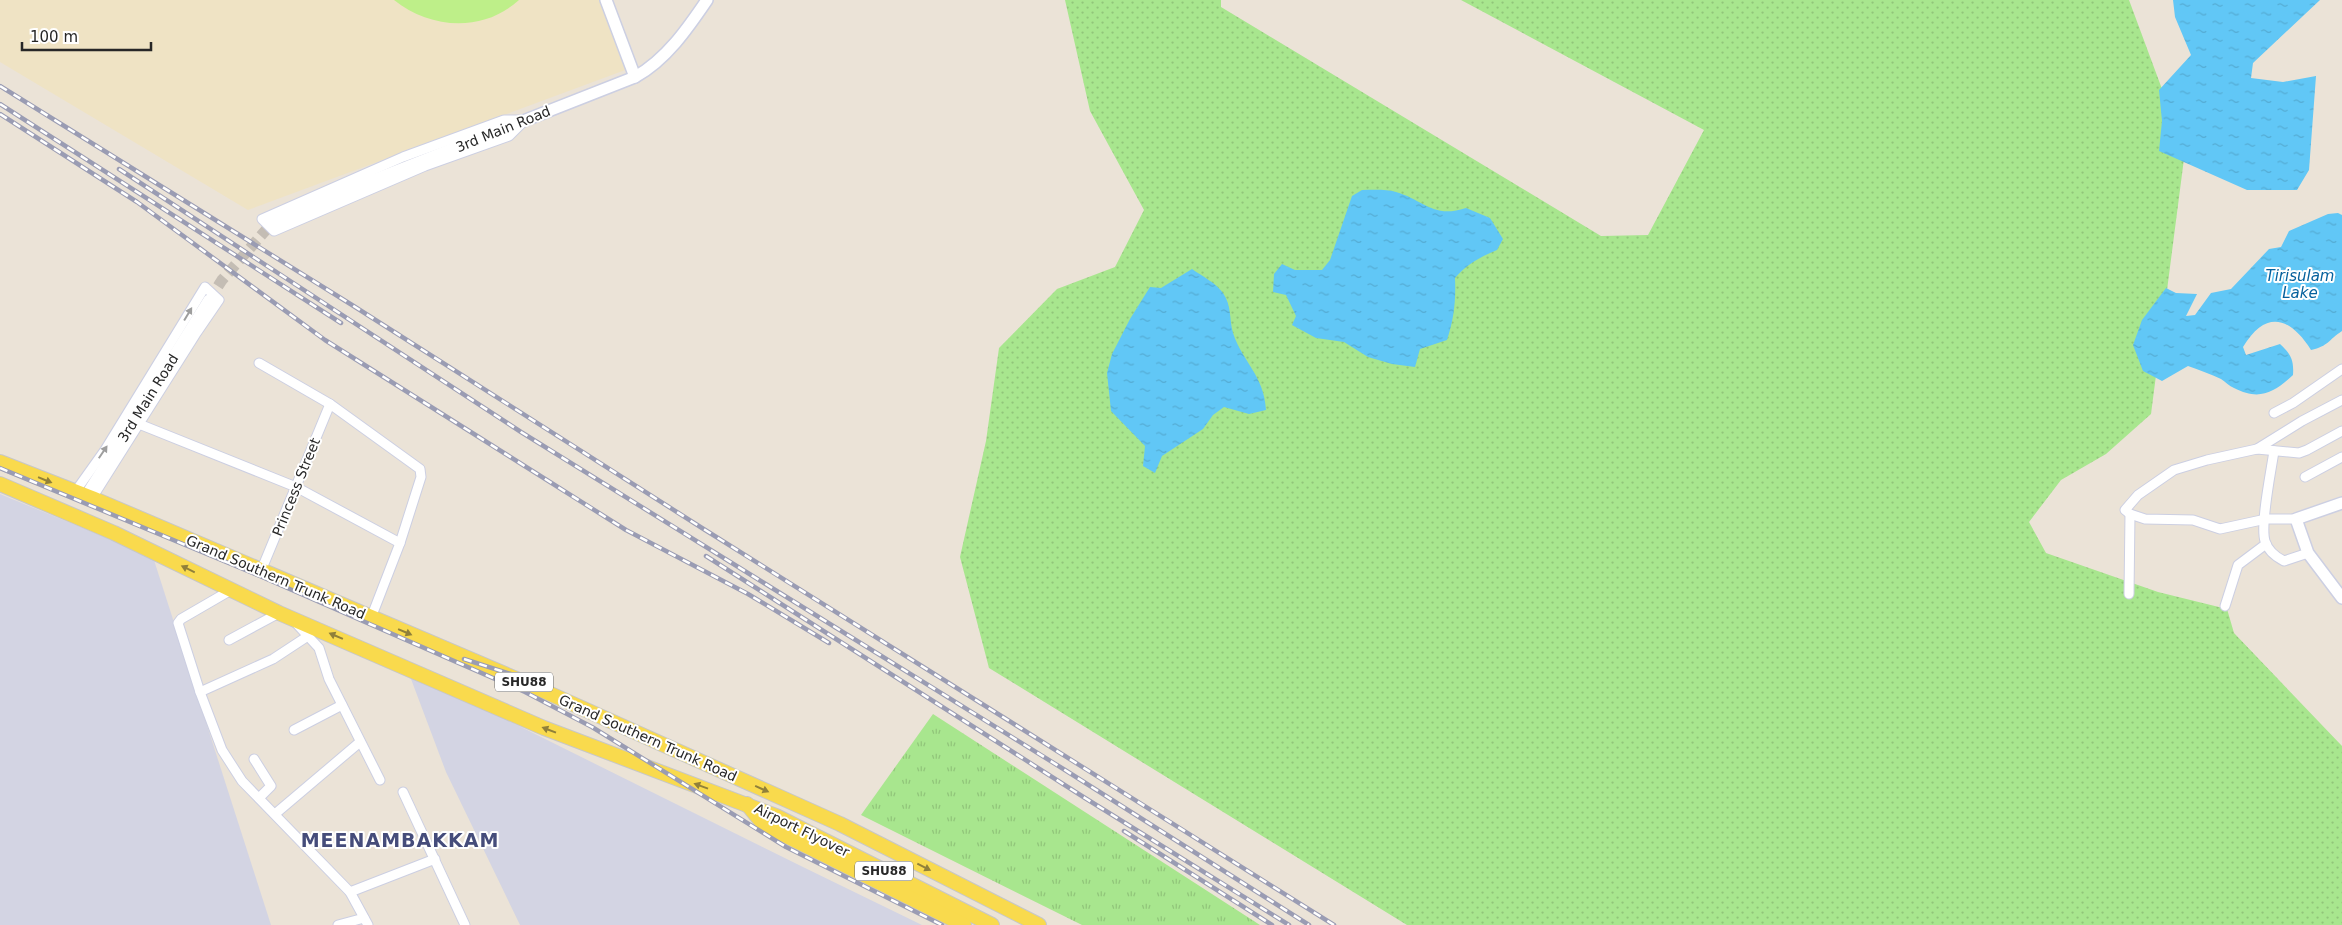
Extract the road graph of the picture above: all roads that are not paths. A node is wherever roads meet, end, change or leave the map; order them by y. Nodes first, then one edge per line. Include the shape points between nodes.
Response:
1 (606, 0) edge
2 (707, 0) edge
3 (636, 77) junction
4 (526, 120) junction
5 (273, 222) tunnel mouth
6 (209, 300) tunnel mouth
7 (259, 362) dead end
8 (2342, 369) edge
9 (2342, 400) edge
10 (330, 404) junction
11 (2274, 413) dead end
12 (139, 424) junction
13 (2342, 431) edge
14 (2257, 449) junction
15 (2274, 451) junction
16 (2342, 458) edge
17 (0, 462) edge
18 (2305, 477) dead end
19 (0, 484) edge
20 (296, 487) junction
21 (85, 496) junction
22 (2342, 503) edge
23 (2130, 514) junction
24 (2296, 518) junction
25 (2266, 519) junction
26 (400, 543) junction
27 (2266, 544) junction
28 (2308, 553) junction
29 (261, 571) junction
30 (231, 590) junction
31 (2129, 594) dead end
32 (2342, 598) edge
33 (2225, 606) dead end
34 (279, 612) junction
35 (293, 618) junction
36 (372, 618) junction
37 (308, 636) junction
38 (229, 640) dead end
39 (200, 692) junction
40 (342, 705) junction
41 (294, 730) dead end
42 (360, 742) junction
43 (254, 759) dead end
44 (380, 780) dead end
45 (403, 792) dead end
46 (259, 798) junction
47 (747, 803) junction
48 (275, 814) junction
49 (435, 859) junction
50 (350, 892) junction
51 (366, 922) edge
52 (338, 925) edge
53 (465, 925) edge
54 (964, 925) edge
55 (992, 925) edge
56 (1039, 925) edge

1 - 3 street
2 - 3 street, 3rd Main Road via 677,41
3 - 4 street, 3rd Main Road
4 - 4 street via 509,136 425,166 274,231 262,219 426,148 504,120
4 - 5 street, 3rd Main Road
6 - 21 street, 3rd Main Road
7 - 10 street
8 - 11 street
9 - 14 street
10 - 20 street, Princess Street
10 - 26 street via 420,468 421,477
12 - 20 street
12 - 21 street
21 -> 12 street via 105,450 205,286 219,300
13 - 15 street via 2299,453
14 - 15 street
14 - 23 street via 2174,470 2138,495 2125,510
15 - 25 street
16 - 18 street
17 -> 21 main road, Grand Southern Trunk Road / SHU88
30 -> 19 main road, Grand Southern Trunk Road / SHU88 via 63,510
20 - 26 street
20 - 29 street, Princess Street
21 - 29 main road, Grand Southern Trunk Road / SHU88
22 - 24 street
23 - 25 street via 2193,520 2220,529
23 - 31 street
24 - 25 street
24 - 28 street
25 - 27 street
26 - 36 street
27 - 28 street via 2284,561
27 - 33 street via 2238,565
28 - 32 street
29 - 36 main road, Grand Southern Trunk Road / SHU88
30 - 34 main road, Grand Southern Trunk Road / SHU88
30 - 39 street via 178,623
34 - 35 main road, Grand Southern Trunk Road / SHU88
34 - 38 street
35 - 37 street
47 -> 35 main road, Grand Southern Trunk Road / SHU88 via 544,728
36 -> 56 main road, Grand Southern Trunk Road / SHU88 via 526,683 840,824
37 - 39 street via 273,658
37 - 40 street via 319,648
39 - 46 street via 222,750 242,782
40 - 41 street
40 - 42 street
42 - 44 street
42 - 48 street
43 - 46 street via 271,786
45 - 49 street
46 - 48 street
47 - 54 main road via 764,825
47 - 55 main road, Airport Flyover / SHU88
48 - 50 street
49 - 50 street
49 - 53 street
50 - 51 street
51 - 52 street

